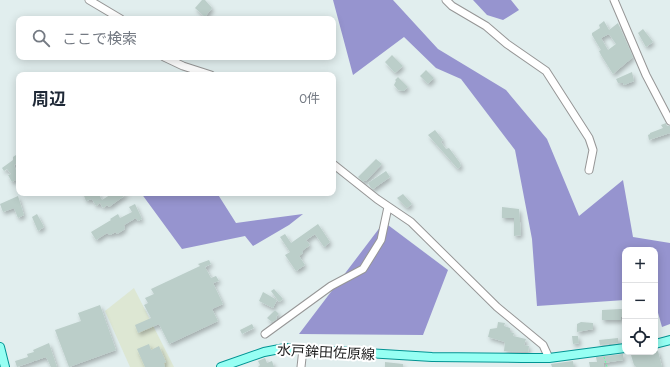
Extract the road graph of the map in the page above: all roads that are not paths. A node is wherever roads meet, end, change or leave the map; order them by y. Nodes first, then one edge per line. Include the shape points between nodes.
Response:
1 (89, 0) edge
2 (446, 0) edge
3 (614, 0) edge
4 (97, 2) edge
5 (117, 16) edge
6 (170, 60) edge
7 (202, 72) edge
8 (670, 121) edge
9 (336, 166) edge
10 (589, 170) dead end
11 (388, 207) junction
12 (265, 334) dead end
13 (670, 340) edge
14 (658, 343) edge
15 (0, 347) edge
16 (622, 348) edge
17 (303, 350) junction
18 (549, 358) junction
19 (5, 367) edge
20 (221, 367) edge
21 (302, 367) edge

1 - 4 street
2 - 10 street via 546,71 589,138 593,150
3 - 8 street via 646,74
4 - 5 street
6 - 7 street
9 - 11 street
11 - 12 street via 381,240 362,269 331,286
11 - 18 street via 411,222 496,307 543,345
13 - 14 main road
15 - 19 main road
16 - 18 main road, 水戸鉾田佐原線
17 - 18 main road, 水戸鉾田佐原線 via 432,357
17 - 20 main road, 水戸鉾田佐原線 via 274,348
17 - 21 street

